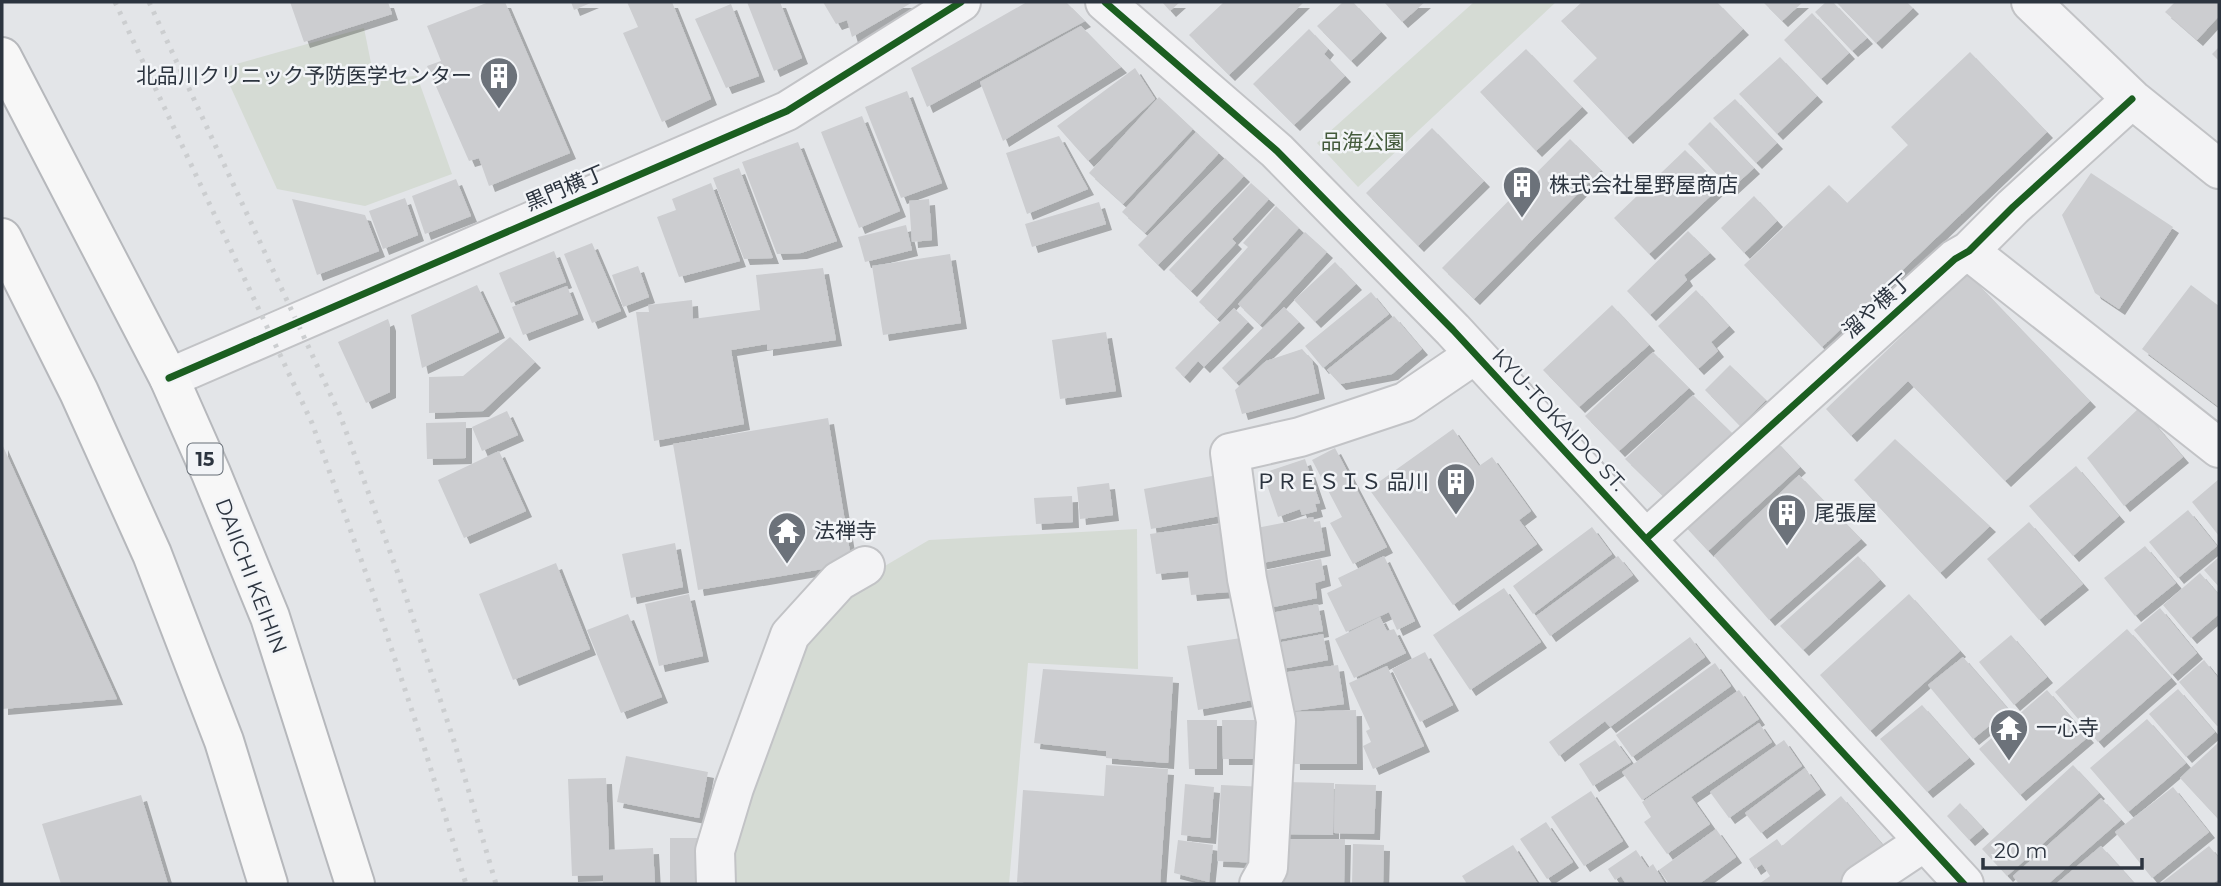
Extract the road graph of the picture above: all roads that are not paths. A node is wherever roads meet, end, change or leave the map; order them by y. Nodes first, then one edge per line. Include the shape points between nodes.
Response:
1 (961, 2) edge
2 (1105, 2) edge
3 (2031, 2) edge
4 (2, 57) edge
5 (2132, 99) junction
6 (2219, 169) edge
7 (2, 238) edge
8 (1969, 251) junction
9 (1474, 355) junction
10 (169, 378) junction
11 (2219, 448) edge
12 (1646, 539) junction
13 (865, 566) dead end
14 (1924, 842) junction
15 (268, 884) edge
16 (355, 884) edge
17 (716, 884) edge
18 (1259, 884) edge
19 (1861, 884) edge
20 (1964, 884) edge

1 - 10 street, 黒門横丁 via 787,111
2 - 9 street, KYU-TOKAIDO ST. via 1277,151
3 - 5 street
4 - 10 highway, DAIICHI KEIHIN / 15
5 - 6 street
5 - 8 street, 溜や横丁
7 - 15 highway via 79,391 152,554 224,741
8 - 11 street
8 - 12 street, 溜や横丁
9 - 12 street, KYU-TOKAIDO ST.
9 - 18 street via 1405,402 1300,437 1230,453 1247,579 1276,721 1268,868
10 - 16 highway, DAIICHI KEIHIN / 15 via 270,617
12 - 14 street, KYU-TOKAIDO ST.
13 - 17 street via 839,581 790,635 715,851
14 - 19 street
14 - 20 street, KYU-TOKAIDO ST.

